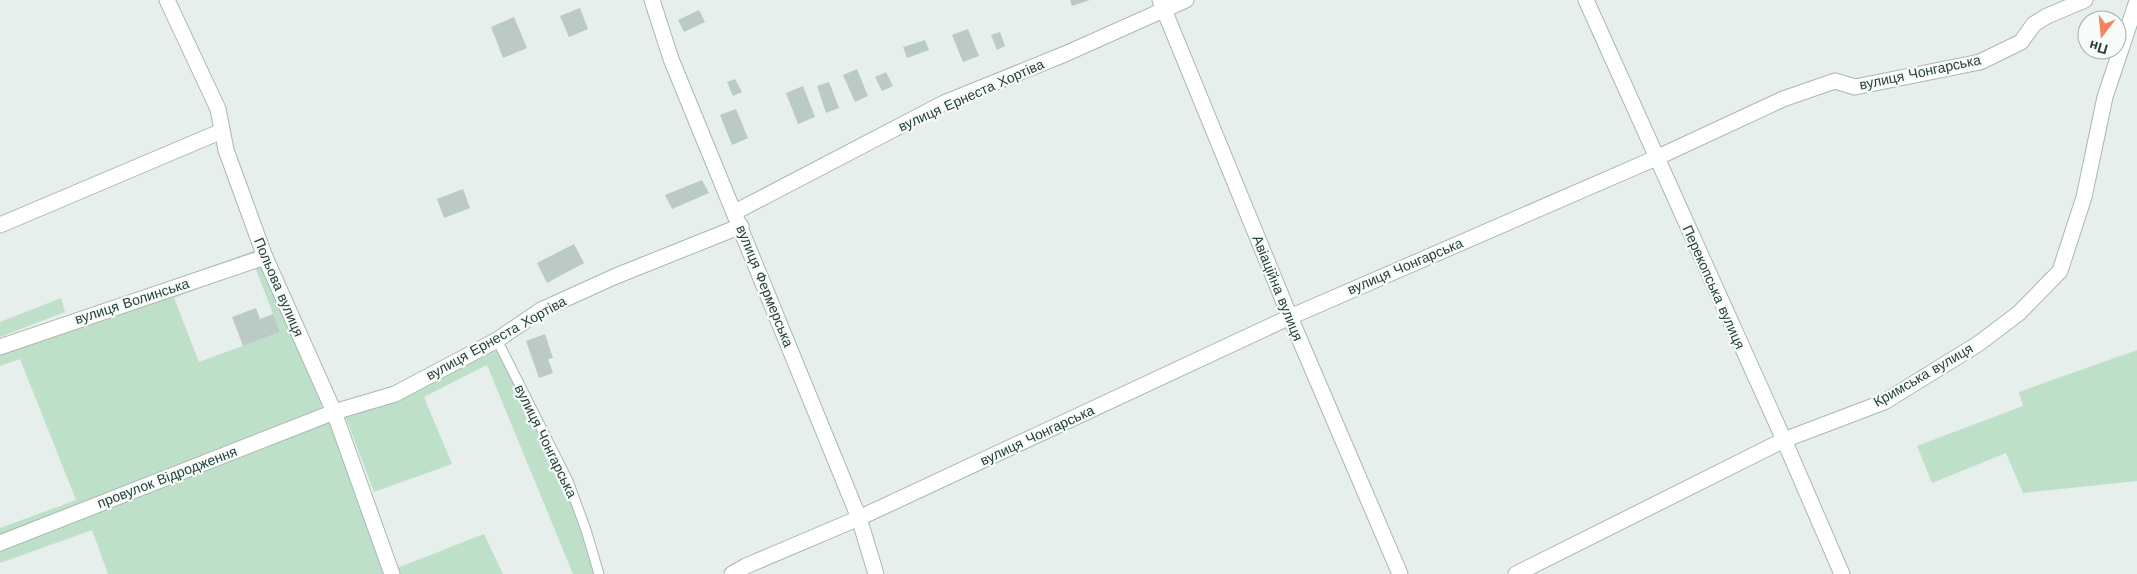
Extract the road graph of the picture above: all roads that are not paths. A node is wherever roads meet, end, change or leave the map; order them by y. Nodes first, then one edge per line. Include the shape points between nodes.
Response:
1 (166, 0) edge
2 (652, 0) edge
3 (1186, 0) edge
4 (1586, 0) edge
5 (2085, 0) edge
6 (2137, 1) edge
7 (1162, 5) edge
8 (222, 131) junction
9 (1656, 158) junction
10 (738, 219) junction
11 (0, 225) edge
12 (265, 257) junction
13 (1290, 317) junction
14 (497, 340) junction
15 (0, 347) edge
16 (334, 412) junction
17 (1784, 440) junction
18 (860, 518) junction
19 (0, 543) edge
20 (392, 574) edge
21 (599, 574) edge
22 (732, 574) edge
23 (876, 574) edge
24 (1400, 574) edge
25 (1516, 574) edge
26 (1842, 574) edge

1 - 8 street, Польова вулиця via 218,109
2 - 10 street, вулиця Фермерська via 670,59
3 - 7 street, вулиця Ернеста Хортіва
4 - 9 street, Перекопська вулиця
5 - 9 street, вулиця Чонгарська via 2047,16 2034,24 2021,42 1980,62 1900,76 1871,85 1855,87 1835,82 1819,86 1783,99
6 - 17 street, Кримська вулиця via 2105,97 2084,197 2060,271 2019,313 1978,344 1884,402
7 - 10 street, вулиця Ернеста Хортіва via 944,104
7 - 13 street, Авіаційна вулиця
8 - 11 street
8 - 12 street, Польова вулиця
9 - 13 street, вулиця Чонгарська
9 - 17 street, Перекопська вулиця
10 - 14 street, вулиця Ернеста Хортіва via 541,310
10 - 18 street, вулиця Фермерська
12 - 15 street, вулиця Волинська
12 - 16 street, Польова вулиця
13 - 18 street, вулиця Чонгарська
13 - 24 street, Авіаційна вулиця
14 - 16 street, вулиця Ернеста Хортіва via 395,394
14 - 21 lane, вулиця Чонгарська via 568,481
16 - 19 street, провулок Відродження
16 - 20 street, Польова вулиця
17 - 25 street, Кримська вулиця
17 - 26 street, Перекопська вулиця
18 - 22 street, вулиця Чонгарська
18 - 23 street, вулиця Фермерська

